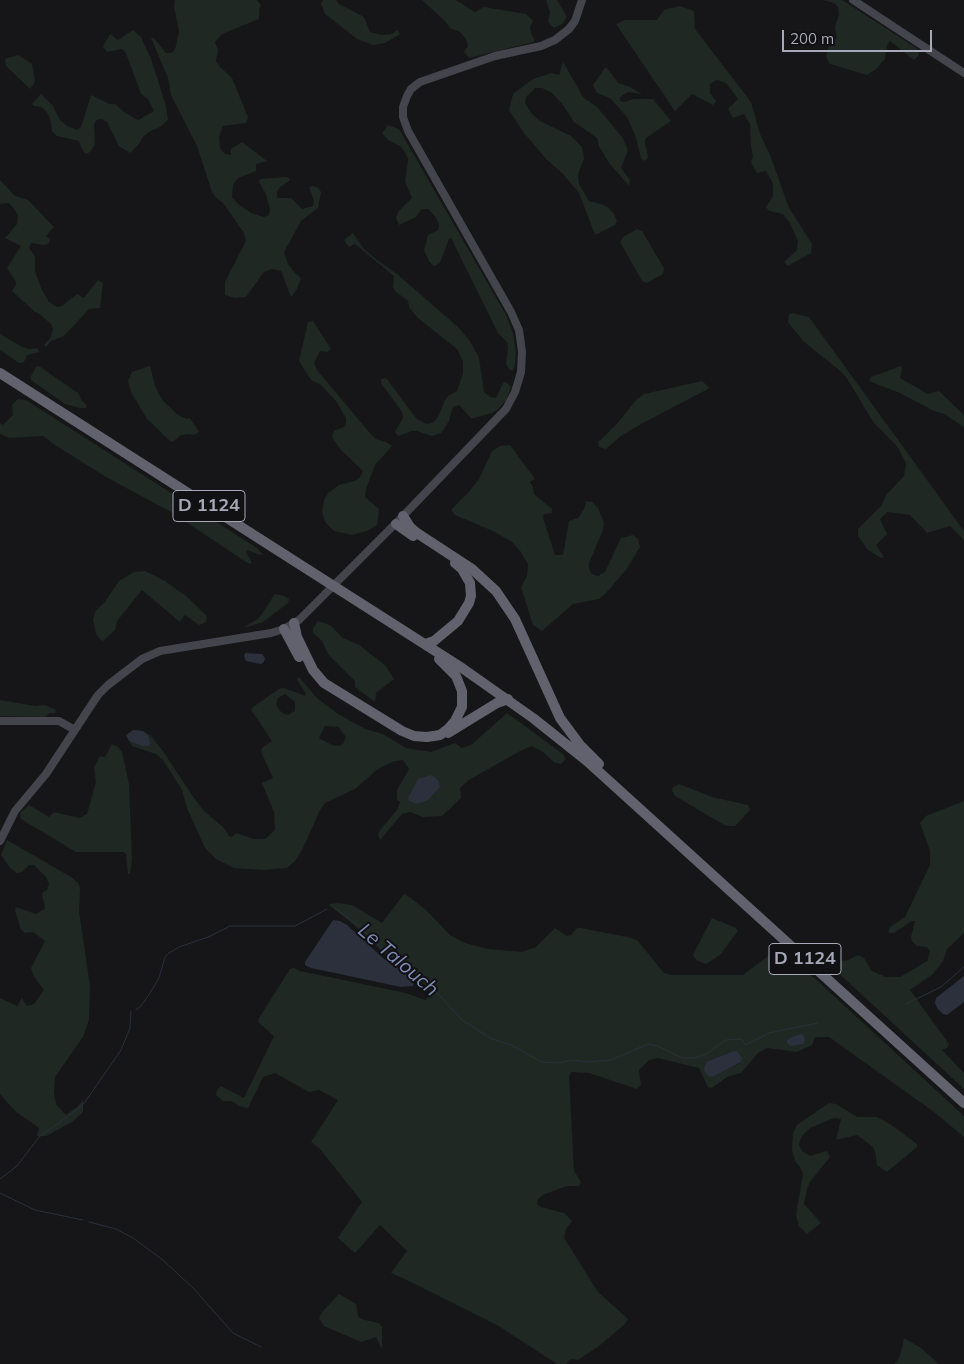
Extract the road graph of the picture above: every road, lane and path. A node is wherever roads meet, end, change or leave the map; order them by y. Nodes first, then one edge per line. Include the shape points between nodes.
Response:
1 (582, 0) edge
2 (852, 0) edge
3 (964, 73) edge
4 (0, 372) edge
5 (403, 516) junction
6 (396, 524) junction
7 (294, 623) junction
8 (284, 629) junction
9 (422, 642) junction
10 (508, 699) junction
11 (0, 721) edge
12 (75, 730) junction
13 (647, 815) junction
14 (0, 841) edge
15 (964, 1103) edge

1 - 5 street via 575,21 555,40 495,56 420,82 406,96 403,117 408,131 511,312 519,330 522,352 516,392 506,409
2 - 3 street
4 - 9 highway, D 1124
5 - 6 street
5 - 13 highway via 417,533 472,569 496,591 515,620 569,732
6 - 7 street
6 - 9 highway via 455,563 470,582 470,596 463,615 434,641
7 - 8 street
7 - 9 highway via 313,670 324,683 402,731 427,737 440,735 455,721 462,707 462,691 456,676 424,648
8 - 10 highway via 316,682 403,738 417,742 439,739
8 - 12 street via 170,648 150,655 108,684
9 - 10 highway, D 1124
10 - 13 highway, D 1124 via 587,761
11 - 12 street via 59,721
12 - 14 street via 46,774 15,811
13 - 15 highway, D 1124

